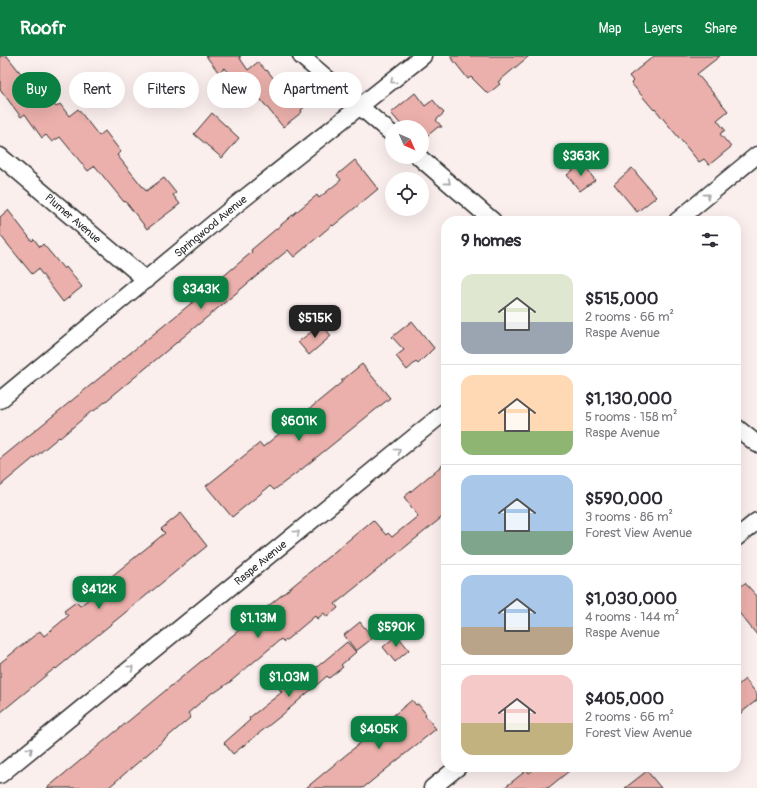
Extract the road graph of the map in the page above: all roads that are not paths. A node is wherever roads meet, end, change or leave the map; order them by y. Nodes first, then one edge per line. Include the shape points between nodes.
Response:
1 (301, 56) edge
2 (423, 56) edge
3 (320, 72) edge
4 (362, 106) edge
5 (360, 108) edge
6 (362, 108) edge
7 (385, 128) edge
8 (757, 154) edge
9 (0, 156) edge
10 (427, 164) edge
11 (487, 216) edge
12 (683, 216) edge
13 (146, 280) junction
14 (0, 400) edge
15 (441, 415) edge
16 (741, 431) edge
17 (757, 444) edge
18 (757, 521) edge
19 (741, 534) edge
20 (452, 772) edge
21 (0, 775) edge
22 (432, 788) edge

1 - 3 street
2 -> 4 street, Springwood Avenue
5 - 13 street, Springwood Avenue via 237,204
6 - 7 street
12 -> 8 street
9 - 13 street, Plumer Avenue
10 -> 11 street
13 - 14 street, Springwood Avenue
21 -> 15 street, Raspe Avenue
16 - 17 street
18 - 19 street
20 - 22 street

